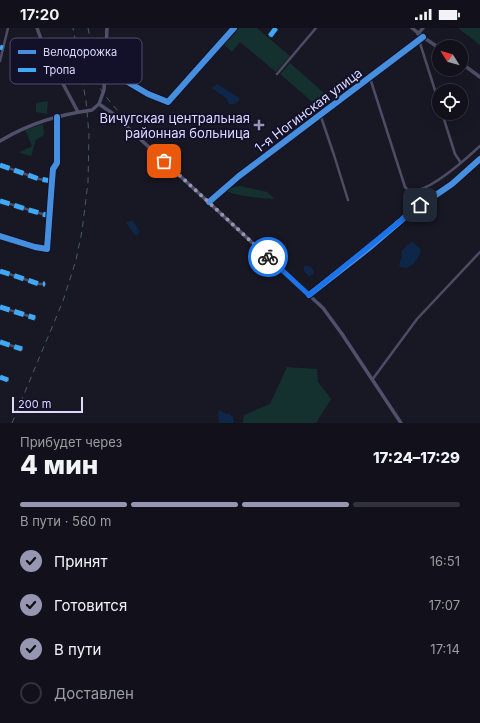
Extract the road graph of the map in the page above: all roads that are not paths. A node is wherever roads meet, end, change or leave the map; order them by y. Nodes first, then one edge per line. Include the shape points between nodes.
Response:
1 (8, 28) edge
2 (37, 28) edge
3 (107, 28) edge
4 (234, 28) edge
5 (276, 28) edge
6 (316, 28) edge
7 (412, 28) edge
8 (423, 28) edge
9 (418, 34) junction
10 (270, 36) dead end
11 (423, 37) junction
12 (41, 38) edge
13 (106, 38) edge
14 (418, 40) junction
15 (432, 43) edge
16 (2, 47) edge
17 (0, 61) edge
18 (468, 68) edge
19 (277, 74) dead end
20 (480, 77) edge
21 (370, 78) junction
22 (64, 84) edge
23 (104, 84) edge
24 (131, 84) edge
25 (433, 84) edge
26 (99, 104) junction
27 (78, 112) junction
28 (320, 114) junction
29 (57, 117) junction
30 (444, 120) edge
31 (0, 141) edge
32 (480, 146) edge
33 (480, 158) edge
34 (461, 163) junction
35 (0, 165) edge
36 (52, 181) junction
37 (348, 200) dead end
38 (0, 201) edge
39 (209, 202) junction
40 (49, 216) junction
41 (0, 236) edge
42 (480, 252) edge
43 (0, 271) edge
44 (45, 284) dead end
45 (309, 295) junction
46 (0, 307) edge
47 (36, 318) dead end
48 (0, 342) edge
49 (22, 349) dead end
50 (0, 377) edge
51 (8, 380) dead end
52 (372, 380) junction
53 (401, 423) edge

1 - 16 street
2 - 12 street
3 - 13 main road
4 - 24 street via 168,102
5 - 10 street
6 - 19 street
7 - 9 street
8 - 9 street
9 - 11 street
11 - 14 street, 1-я Ногинская улица
11 - 15 street
14 - 21 street, 1-я Ногинская улица
14 - 25 street
16 - 17 street
18 - 20 street
21 - 28 street, 1-я Ногинская улица
21 - 34 street via 405,187 409,191 432,183
22 - 27 street
23 - 26 main road
26 - 27 main road via 92,110
26 - 39 main road
27 - 29 main road
28 - 37 street
28 - 39 street, 1-я Ногинская улица
29 - 31 main road via 32,124
29 - 36 street via 57,164 53,169
30 - 34 street via 455,154
32 - 34 street
33 - 45 street via 452,184 411,212
35 - 36 street
36 - 40 street
38 - 40 street
39 - 45 main road
40 - 41 street via 47,249
42 - 52 street via 417,319
43 - 44 street
45 - 52 main road via 332,319
46 - 47 street
48 - 49 street
50 - 51 street
52 - 53 main road

